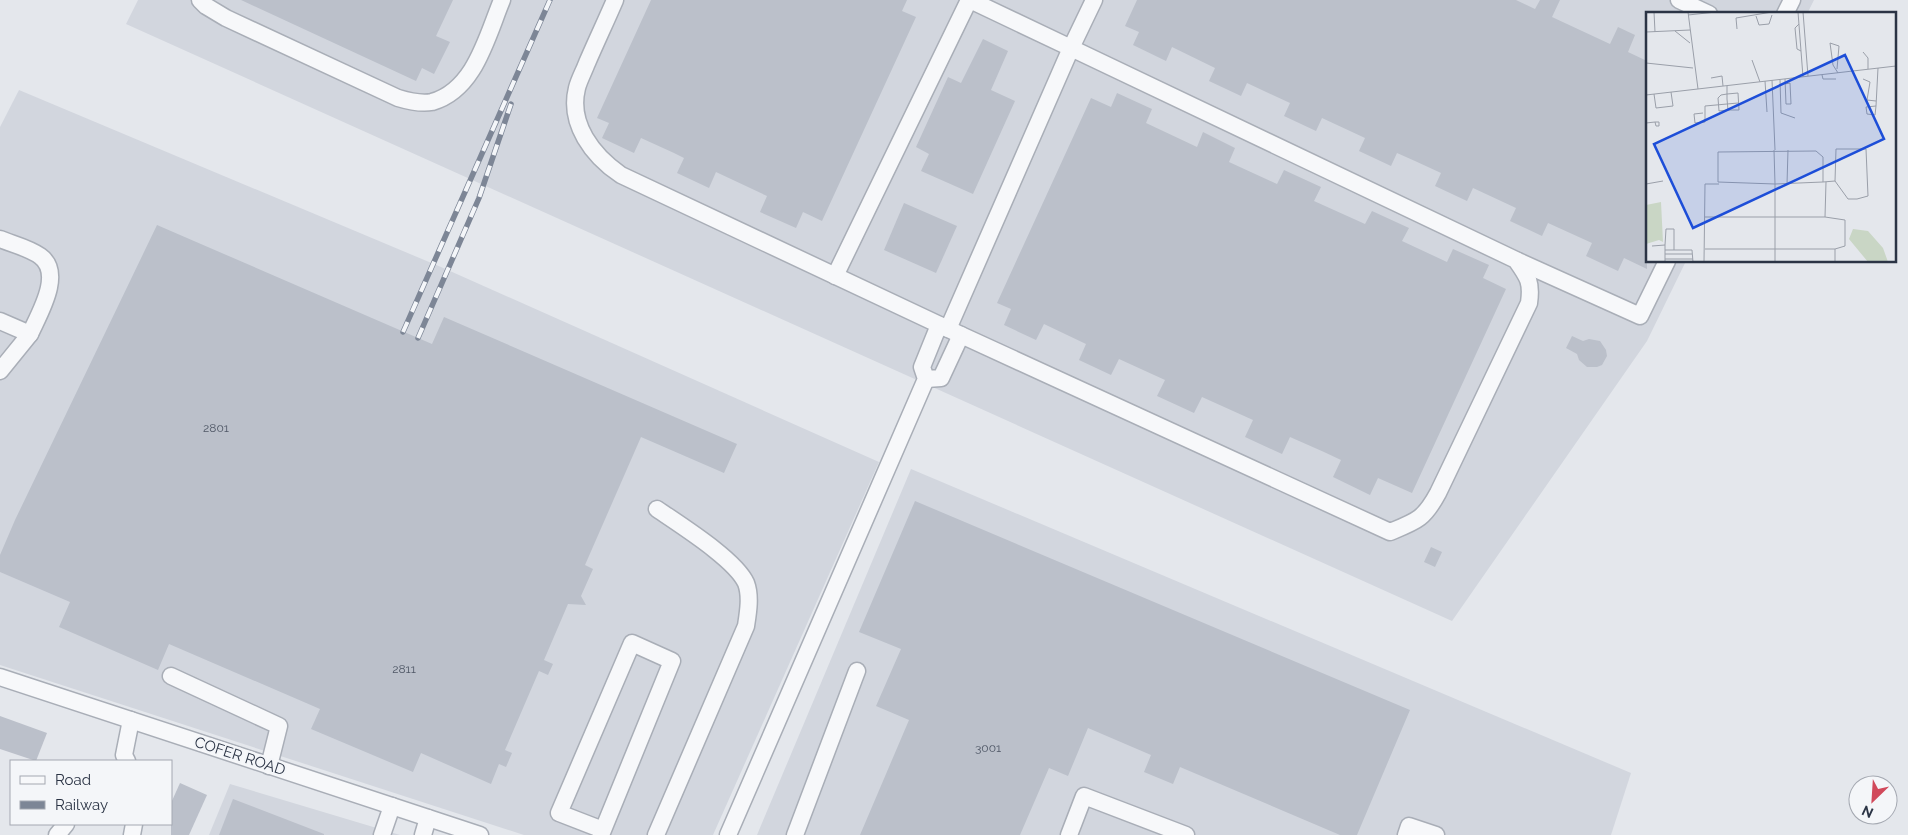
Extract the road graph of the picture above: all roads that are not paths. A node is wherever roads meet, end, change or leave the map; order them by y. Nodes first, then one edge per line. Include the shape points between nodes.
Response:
1 (200, 0) edge
2 (502, 0) edge
3 (615, 0) edge
4 (970, 0) edge
5 (1094, 0) edge
6 (1679, 0) edge
7 (1792, 0) edge
8 (1705, 12) edge
9 (1786, 12) edge
10 (1071, 48) junction
11 (0, 239) edge
12 (1516, 260) junction
13 (1667, 262) edge
14 (835, 276) junction
15 (0, 321) edge
16 (949, 330) junction
17 (30, 334) junction
18 (0, 371) edge
19 (926, 379) junction
20 (657, 509) dead end
21 (857, 671) dead end
22 (171, 676) dead end
23 (0, 677) edge
24 (131, 720) junction
25 (123, 759) edge
26 (269, 766) junction
27 (392, 806) junction
28 (428, 818) junction
29 (65, 825) edge
30 (602, 833) edge
31 (1176, 833) edge
32 (57, 835) edge
33 (382, 835) edge
34 (423, 835) edge
35 (480, 835) edge
36 (656, 835) edge
37 (728, 835) edge
38 (795, 835) edge
39 (1069, 835) edge
40 (1406, 835) edge
41 (1436, 835) edge

1 - 2 street via 226,18 398,98 415,102 431,102 462,84 476,62
3 - 14 street via 577,88 575,108 581,130 592,150 621,175
4 - 10 street
4 - 14 street
5 - 10 street
6 - 8 street
7 - 9 street
10 - 12 street
10 - 16 street
11 - 17 street via 41,256 51,271 50,288
12 - 13 street via 1640,316
12 - 16 street via 1529,278 1529,303 1428,510 1413,523 1390,532
14 - 16 street
15 - 17 street
16 - 19 street via 922,367
16 - 19 street via 941,378
17 - 18 street
19 - 37 street
20 - 36 street via 740,573 746,584 748,605 746,626
21 - 38 street
22 - 26 street via 279,726
23 - 24 street, COFER ROAD
24 - 25 street
24 - 26 street, COFER ROAD
26 - 27 street, COFER ROAD
27 - 28 street, COFER ROAD
27 - 33 street
28 - 34 street
28 - 35 street, COFER ROAD
29 - 32 street
30 - 30 street via 672,661 632,643 559,813
31 - 39 street via 1084,796
40 - 41 street via 1409,826

